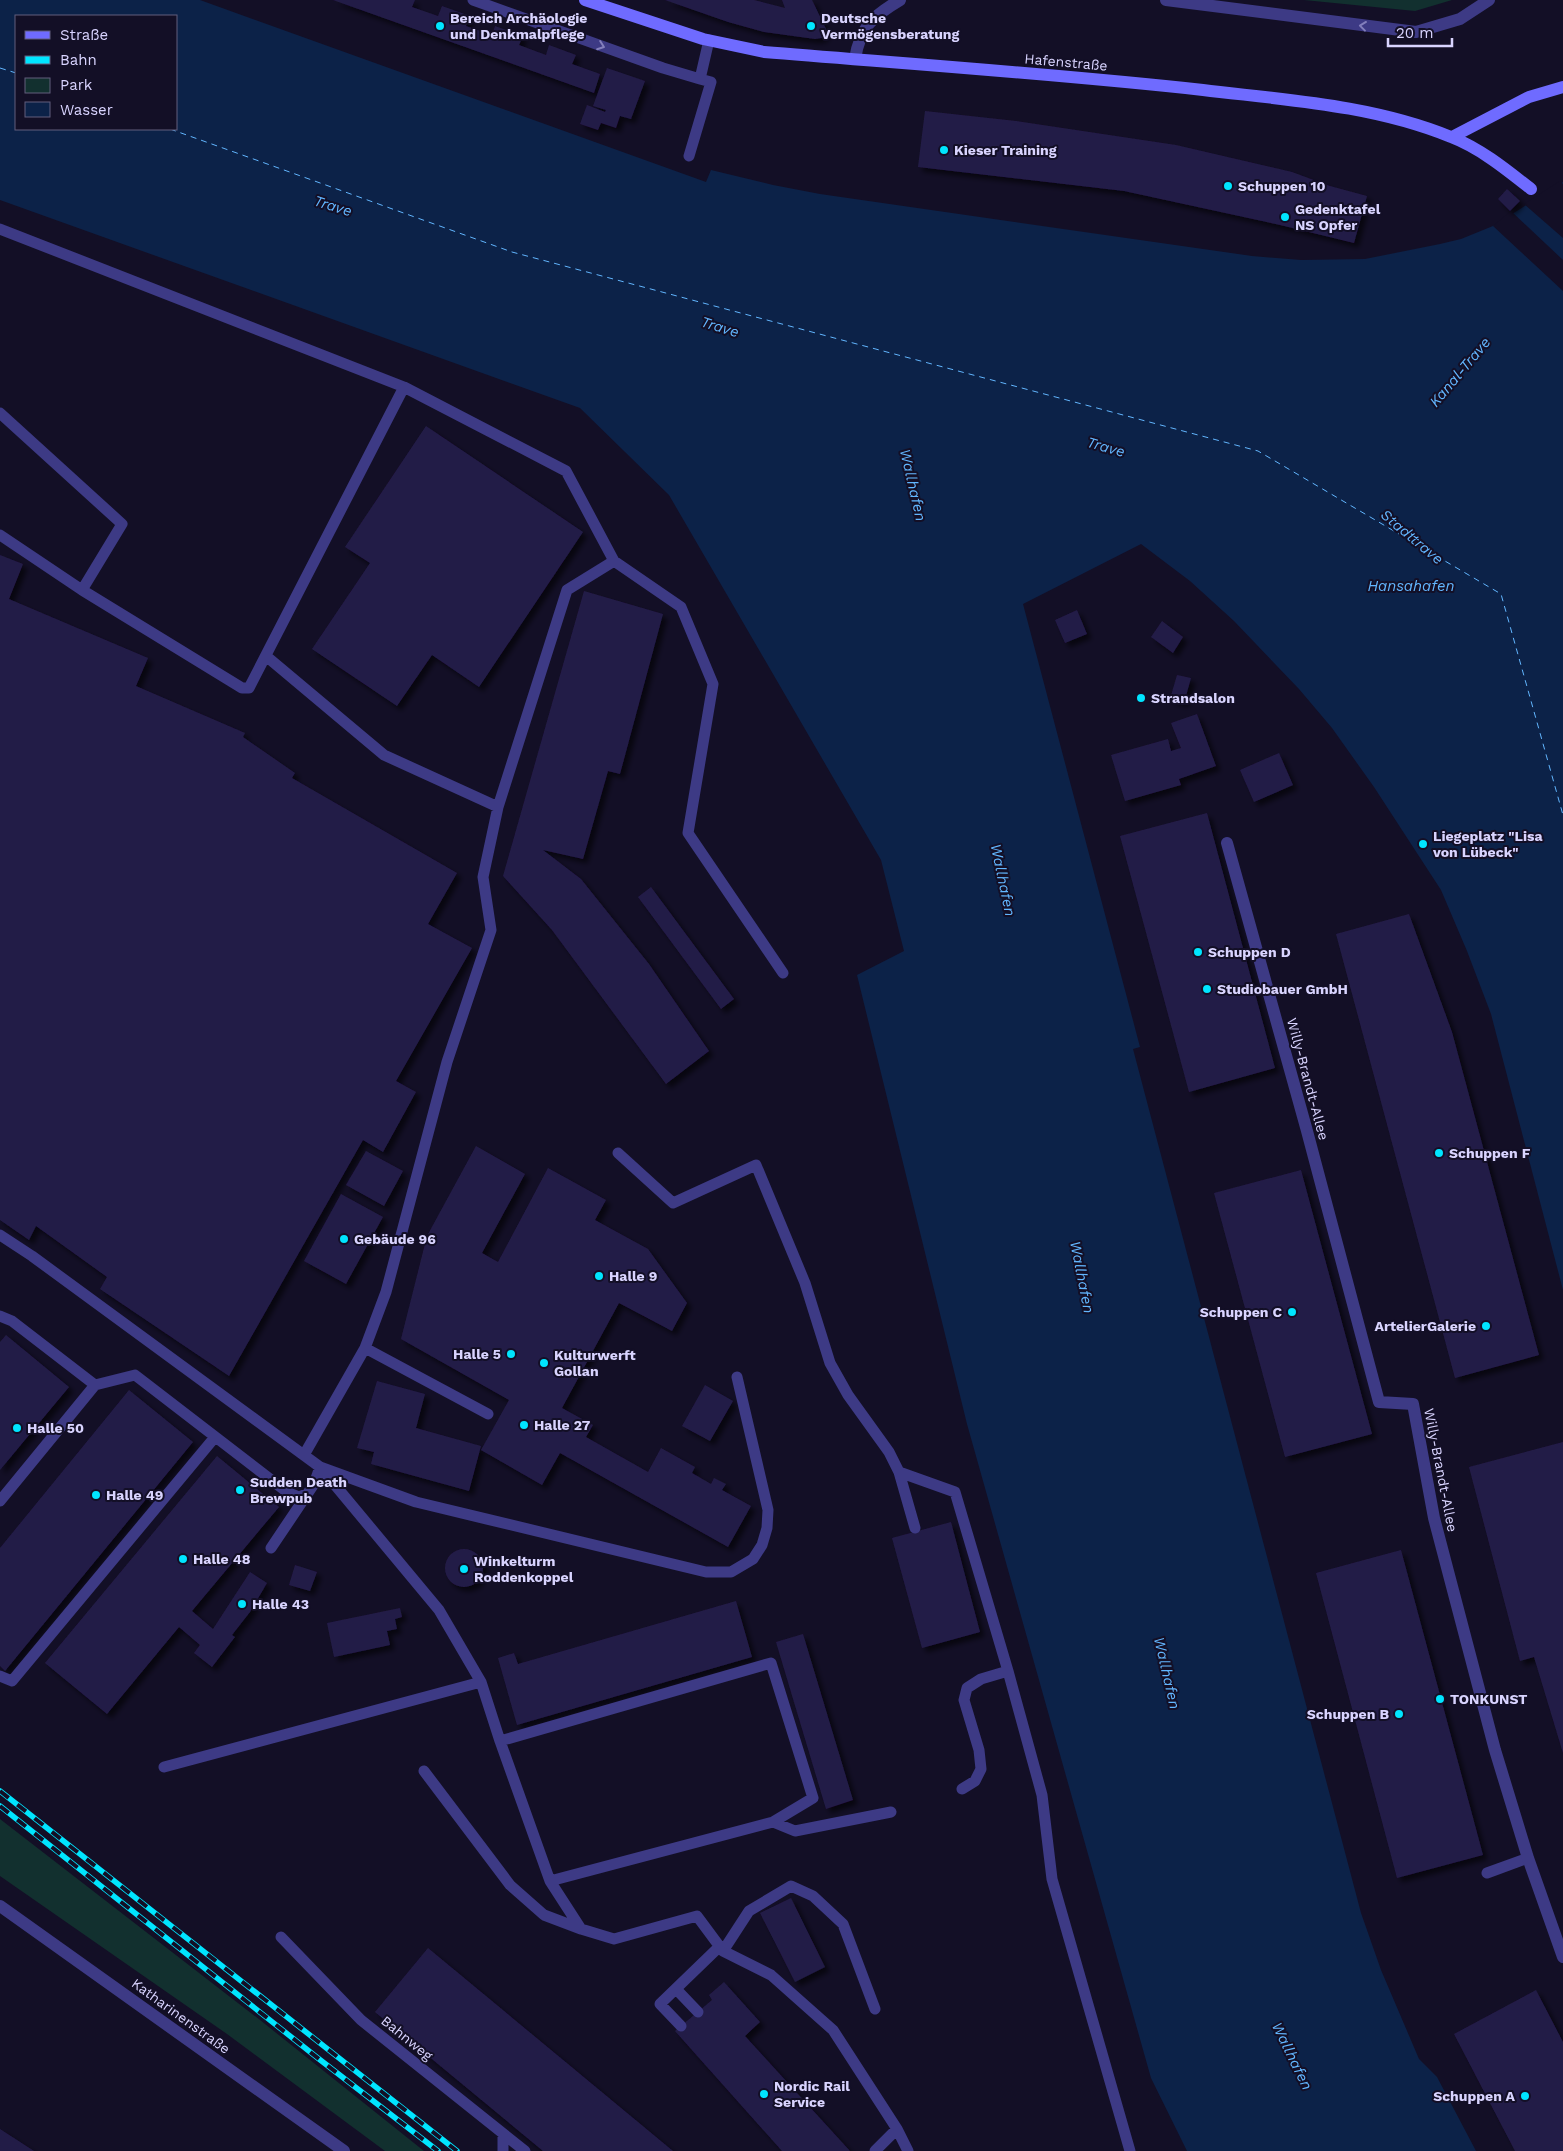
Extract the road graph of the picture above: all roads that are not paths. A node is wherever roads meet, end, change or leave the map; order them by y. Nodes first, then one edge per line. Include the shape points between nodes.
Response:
1 (473, 0) edge
2 (585, 0) edge
3 (900, 0) edge
4 (1166, 0) edge
5 (1489, 0) edge
6 (709, 40) junction
7 (855, 60) junction
8 (700, 79) junction
9 (1563, 88) edge
10 (1452, 137) junction
11 (688, 156) dead end
12 (1531, 189) dead end
13 (0, 229) edge
14 (404, 387) junction
15 (0, 413) edge
16 (0, 535) edge
17 (614, 562) junction
18 (82, 590) junction
19 (266, 656) junction
20 (498, 807) junction
21 (1227, 843) dead end
22 (783, 973) dead end
23 (618, 1154) dead end
24 (0, 1235) edge
25 (0, 1316) edge
26 (365, 1348) junction
27 (737, 1377) dead end
28 (95, 1385) junction
29 (488, 1414) dead end
30 (215, 1437) junction
31 (304, 1455) junction
32 (320, 1467) junction
33 (900, 1472) junction
34 (307, 1494) junction
35 (0, 1501) edge
36 (915, 1528) dead end
37 (271, 1548) dead end
38 (1008, 1671) junction
39 (0, 1676) edge
40 (481, 1682) junction
41 (500, 1741) junction
42 (164, 1767) dead end
43 (424, 1771) dead end
44 (962, 1789) dead end
45 (891, 1812) dead end
46 (773, 1822) junction
47 (1528, 1858) junction
48 (1487, 1873) dead end
49 (550, 1881) junction
50 (0, 1906) edge
51 (582, 1929) junction
52 (281, 1937) dead end
53 (722, 1948) junction
54 (1563, 1957) edge
55 (676, 1989) junction
56 (875, 2009) dead end
57 (698, 2012) dead end
58 (681, 2026) dead end
59 (897, 2129) junction
60 (503, 2134) junction
61 (344, 2151) edge
62 (503, 2151) edge
63 (525, 2151) edge
64 (874, 2151) edge
65 (908, 2151) edge
66 (1130, 2151) edge

1 -> 8 lane
2 - 6 main road, Hafenstraße
3 - 7 street via 879,12 863,30
5 -> 4 street via 1460,20 1416,32
6 - 7 main road, Hafenstraße via 764,52
6 - 8 lane
7 - 10 main road, Hafenstraße via 1154,85 1297,101 1360,110
8 - 11 lane via 711,82
9 - 10 main road via 1529,97
10 - 12 main road, Hafenstraße
13 - 14 lane
14 - 17 lane via 566,471
14 - 19 lane
15 - 18 lane via 122,524
16 - 18 lane
17 - 20 lane via 567,590
17 - 22 lane via 681,607 710,676 713,684 688,833
18 - 19 lane via 242,688 248,688
19 - 20 lane via 384,755
20 - 26 lane via 483,877 491,930 447,1062 386,1292
21 - 47 street, Willy-Brandt-Allee via 1378,1402 1413,1404 1434,1518 1495,1750
23 - 33 lane via 673,1203 756,1165 805,1283 830,1363
24 - 31 lane
25 - 28 lane via 12,1321
26 - 29 lane
26 - 31 lane
27 - 32 lane via 768,1510 762,1546 753,1559 731,1572 706,1572 416,1502
28 - 30 lane via 135,1375
28 - 35 lane
30 - 34 lane via 287,1492 299,1497
30 - 39 lane via 12,1681
31 - 32 lane
32 - 34 lane
32 - 40 lane via 439,1610
33 - 36 lane
33 - 38 lane via 955,1492
34 - 37 lane
38 - 44 lane via 980,1679 967,1688 964,1700 979,1750 981,1769 975,1781
38 - 66 lane via 1042,1795 1052,1879
40 - 41 lane
40 - 42 lane
41 - 46 lane via 771,1663 812,1798
41 - 49 lane
43 - 51 lane via 510,1885 544,1915
45 - 46 lane via 795,1831
46 - 49 lane
47 - 48 lane
47 - 54 street, Willy-Brandt-Allee
49 - 51 lane
50 - 61 street, Katharinenstraße
51 - 53 lane via 614,1939 697,1916
52 - 60 lane, Bahnweg via 362,2020
53 - 55 lane
53 - 56 lane via 749,1911 791,1886 813,1896 843,1924
53 - 59 lane via 771,1975 833,2030
55 - 57 lane
55 - 58 lane via 660,2004
59 - 64 lane
59 - 65 lane
60 - 62 lane
60 - 63 lane, Bahnweg

